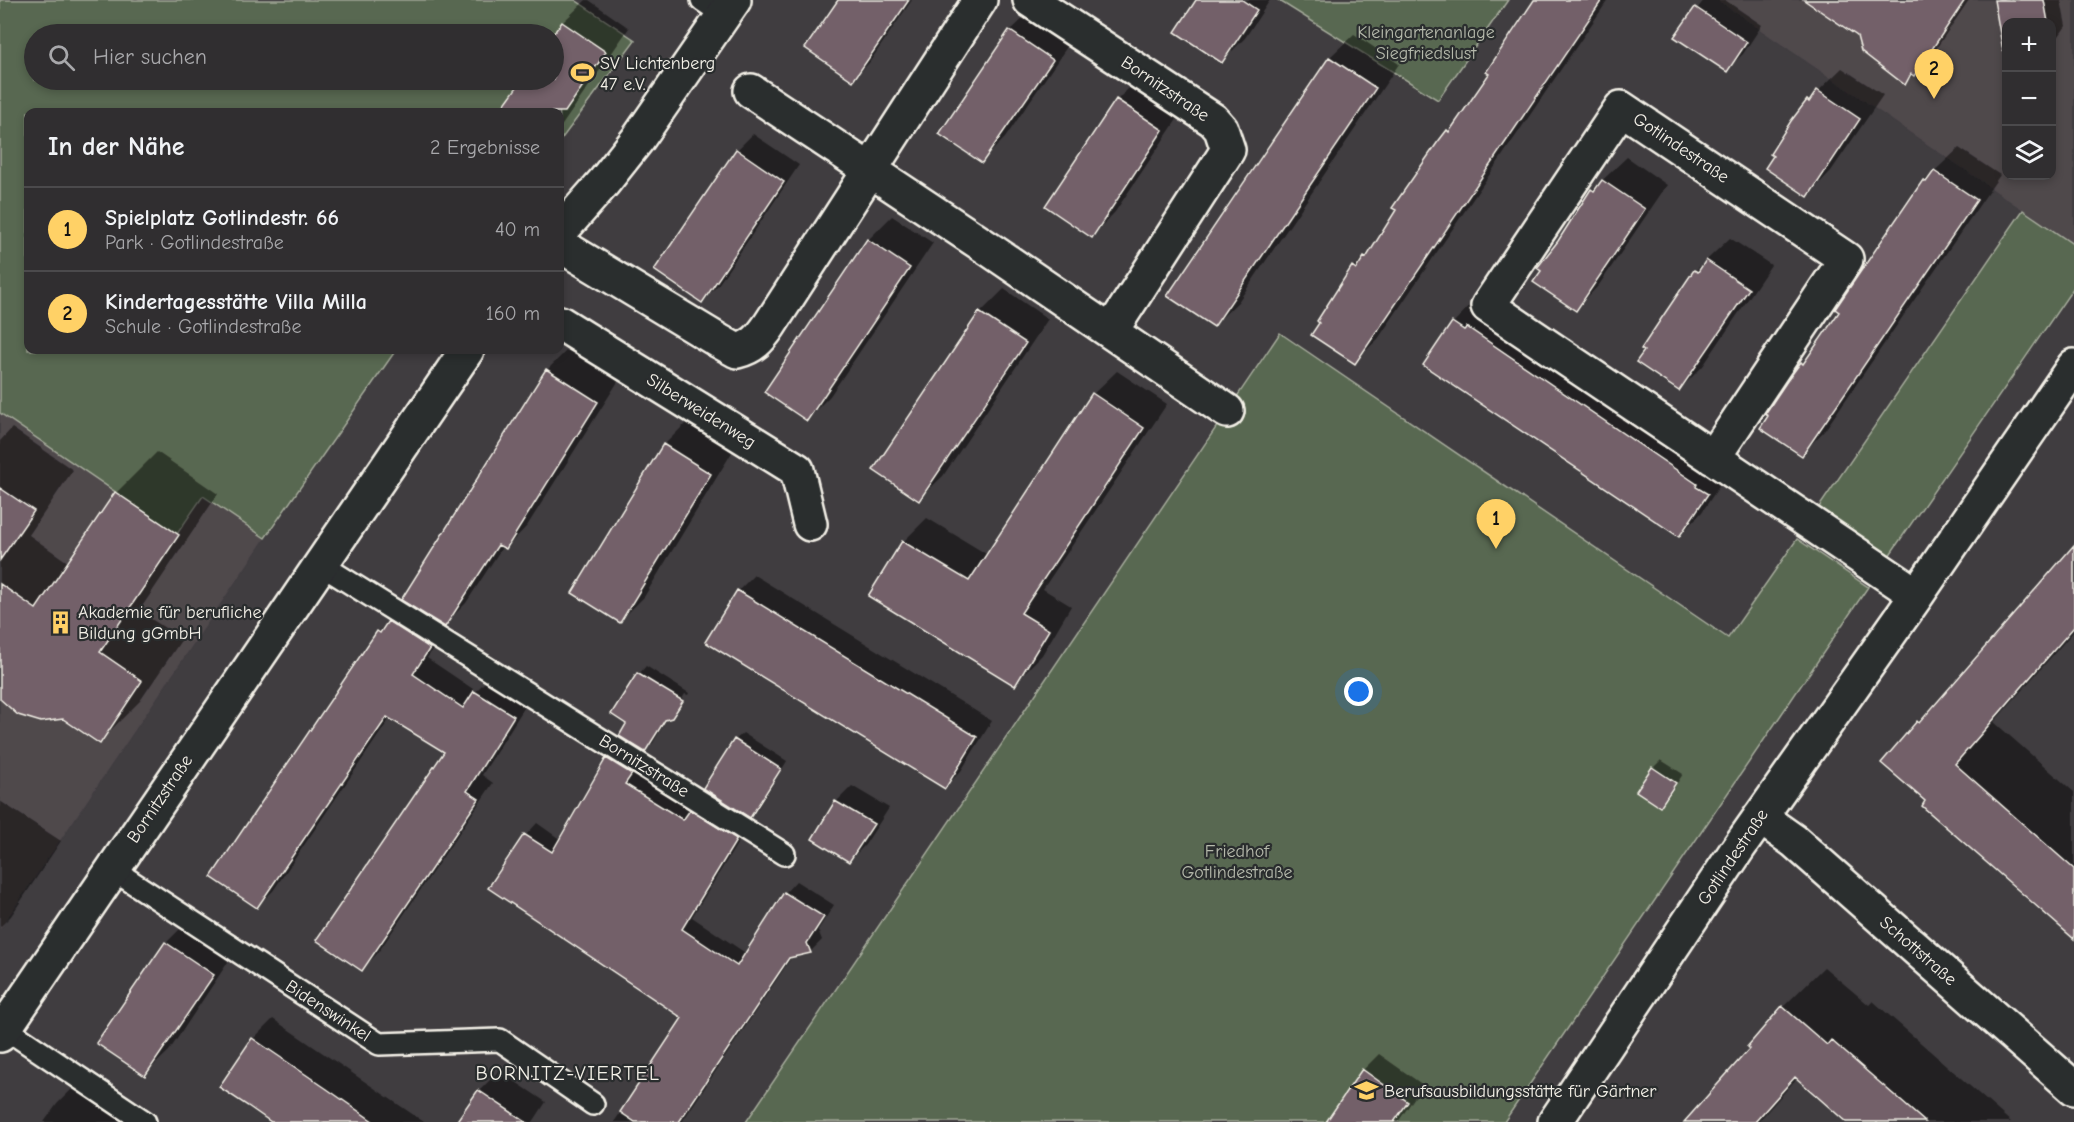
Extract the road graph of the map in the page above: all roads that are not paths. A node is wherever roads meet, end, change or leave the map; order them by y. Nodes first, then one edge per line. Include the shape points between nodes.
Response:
1 (980, 0) edge
2 (1030, 0) edge
3 (720, 5) edge
4 (751, 91) dead end
5 (871, 170) junction
6 (564, 227) edge
7 (564, 247) edge
8 (564, 325) edge
9 (1111, 331) junction
10 (464, 354) edge
11 (2074, 366) edge
12 (1227, 411) dead end
13 (1713, 458) junction
14 (810, 524) dead end
15 (320, 564) junction
16 (1917, 595) junction
17 (1760, 817) junction
18 (784, 854) dead end
19 (112, 869) junction
20 (3, 1031) edge
21 (2074, 1088) edge
22 (593, 1104) dead end
23 (144, 1122) edge
24 (1555, 1122) edge

1 - 5 street
2 - 9 street, Bornitzstraße via 1213,120 1221,129 1228,150
3 - 6 street via 638,139
4 - 5 street
5 - 7 street via 761,338 750,348 737,351
5 - 9 street
8 - 14 street, Silberweidenweg via 797,471
9 - 12 street
10 - 15 street, Bornitzstraße
11 - 16 street, Gotlindestraße
13 - 13 street, Gotlindestraße via 1846,260 1622,108 1488,306
13 - 16 street, Gotlindestraße
15 - 18 lane, Bornitzstraße
15 - 19 street, Bornitzstraße
16 - 17 street, Gotlindestraße
17 - 21 street, Schottstraße via 1794,841
17 - 24 street, Gotlindestraße
19 - 20 street, Bornitzstraße
19 - 22 lane, Bidenswinkel via 379,1044 500,1040
20 - 23 lane

